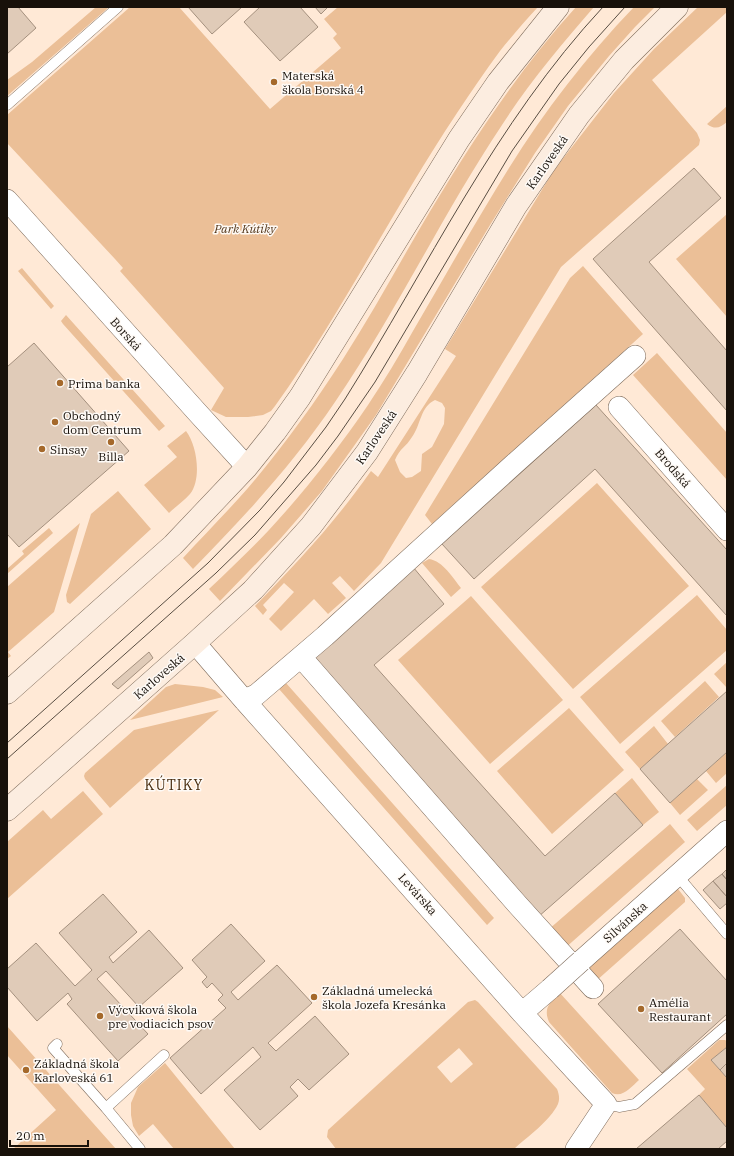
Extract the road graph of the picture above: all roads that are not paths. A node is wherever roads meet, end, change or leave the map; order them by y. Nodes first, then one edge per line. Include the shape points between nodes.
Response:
1 (118, 7) edge
2 (558, 7) edge
3 (677, 7) edge
4 (7, 105) edge
5 (7, 200) edge
6 (635, 356) dead end
7 (619, 407) dead end
8 (247, 467) junction
9 (727, 530) edge
10 (195, 643) junction
11 (301, 657) junction
12 (7, 693) edge
13 (244, 700) junction
14 (7, 810) edge
15 (727, 831) edge
16 (677, 875) junction
17 (727, 934) edge
18 (593, 988) dead end
19 (522, 1013) junction
20 (727, 1025) edge
21 (57, 1044) dead end
22 (164, 1055) dead end
23 (606, 1104) junction
24 (106, 1108) junction
25 (140, 1149) edge
26 (576, 1149) edge

1 - 4 lane
2 - 8 main road via 498,82 459,139 300,397
3 - 10 main road, Karloveská via 624,60 575,121 516,206 367,452 311,526 252,590
5 - 8 street, Borská
6 - 11 street
7 - 9 street, Brodská
8 - 12 main road via 173,545
10 - 13 street, Levárska
10 - 14 main road, Karloveská
11 - 13 street via 256,696
11 - 18 street
13 - 19 street, Levárska
15 - 16 street, Silvánska
16 - 17 lane
16 - 19 street, Silvánska, bridge
19 - 23 street, Levárska
20 - 23 lane via 635,1104 619,1108
21 - 24 lane via 54,1048
22 - 24 lane
23 - 26 street
24 - 25 lane

